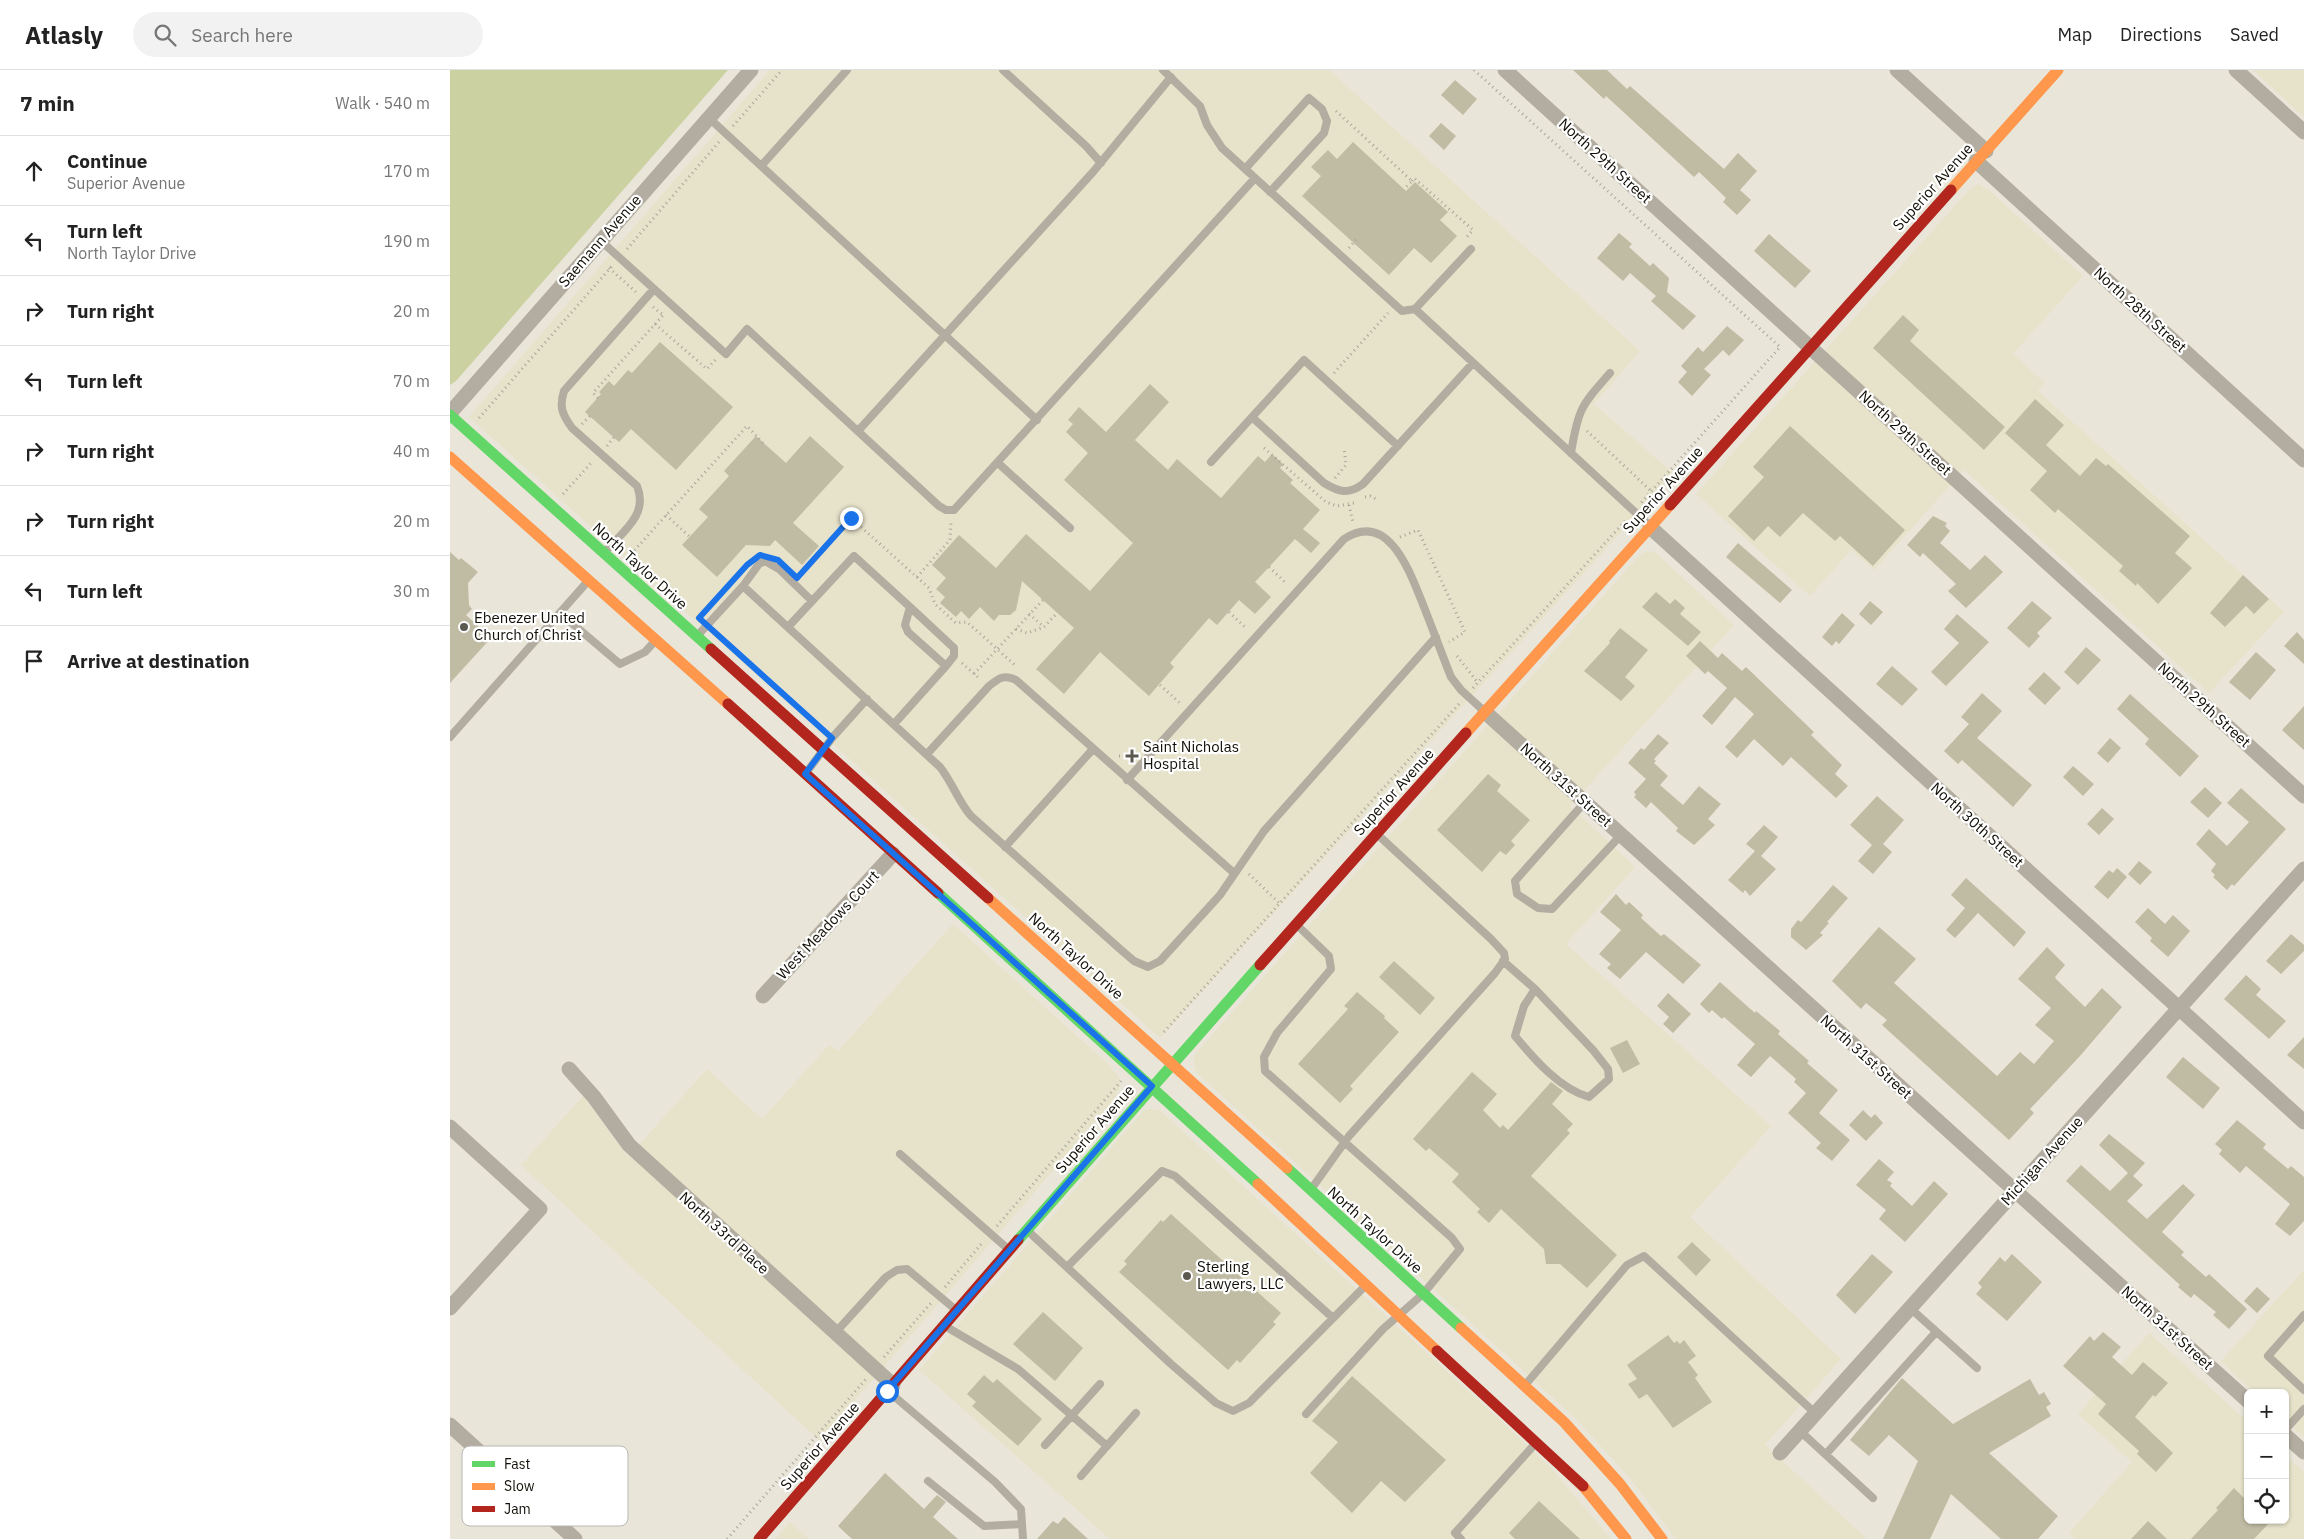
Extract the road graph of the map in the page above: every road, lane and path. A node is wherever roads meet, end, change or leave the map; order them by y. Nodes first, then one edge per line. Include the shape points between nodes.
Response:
1 (751, 70) edge
2 (782, 70) edge
3 (847, 70) edge
4 (1002, 70) edge
5 (1163, 70) edge
6 (1474, 70) edge
7 (1505, 70) edge
8 (1897, 70) edge
9 (2058, 70) edge
10 (2236, 70) edge
11 (1171, 77) junction
12 (1318, 106) junction
13 (708, 118) junction
14 (2304, 132) edge
15 (726, 134) junction
16 (1981, 156) junction
17 (1101, 163) junction
18 (761, 166) junction
19 (1245, 169) junction
20 (1255, 178) junction
21 (1412, 180) junction
22 (1404, 189) dead end
23 (1270, 192) junction
24 (1358, 237) dead end
25 (601, 241) junction
26 (1461, 244) dead end
27 (1471, 249) dead end
28 (1356, 255) dead end
29 (619, 258) junction
30 (654, 289) junction
31 (672, 305) junction
32 (1395, 305) junction
33 (1415, 310) junction
34 (655, 324) junction
35 (945, 336) junction
36 (1811, 347) junction
37 (723, 351) junction
38 (1473, 363) junction
39 (1610, 373) dead end
40 (1326, 381) junction
41 (598, 398) dead end
42 (450, 414) edge
43 (1252, 417) junction
44 (1037, 420) junction
45 (1576, 421) junction
46 (486, 425) dead end
47 (858, 431) junction
48 (614, 437) dead end
49 (763, 443) dead end
50 (1398, 446) junction
51 (1344, 448) dead end
52 (600, 453) junction
53 (1571, 453) junction
54 (450, 457) edge
55 (2304, 460) edge
56 (1211, 462) dead end
57 (998, 463) junction
58 (1328, 485) junction
59 (556, 488) dead end
60 (1650, 490) junction
61 (1362, 498) dead end
62 (1378, 500) dead end
63 (1349, 504) dead end
64 (951, 510) junction
65 (1634, 512) junction
66 (666, 515) junction
67 (1360, 521) dead end
68 (1353, 522) junction
69 (1348, 524) dead end
70 (1650, 527) junction
71 (1070, 528) dead end
72 (1396, 535) dead end
73 (690, 536) dead end
74 (614, 541) junction
75 (603, 553) junction
76 (630, 556) junction
77 (637, 562) dead end
78 (1269, 567) dead end
79 (917, 577) junction
80 (1294, 577) dead end
81 (797, 578) dead end
82 (588, 581) junction
83 (1287, 584) junction
84 (743, 586) junction
85 (1281, 592) dead end
86 (1043, 600) dead end
87 (812, 601) junction
88 (910, 607) junction
89 (1057, 612) dead end
90 (1228, 612) dead end
91 (560, 613) junction
92 (1030, 614) junction
93 (1254, 622) dead end
94 (788, 627) junction
95 (1044, 627) junction
96 (1016, 629) junction
97 (1247, 629) junction
98 (1241, 636) dead end
99 (696, 637) junction
100 (1436, 637) junction
101 (656, 639) junction
102 (997, 649) junction
103 (954, 656) junction
104 (946, 666) junction
105 (1019, 669) dead end
106 (974, 674) junction
107 (1478, 683) junction
108 (1160, 684) dead end
109 (989, 687) junction
110 (1467, 696) junction
111 (1187, 697) dead end
112 (867, 699) junction
113 (1180, 704) junction
114 (1174, 710) dead end
115 (1485, 712) junction
116 (894, 724) junction
117 (450, 737) edge
118 (1093, 749) junction
119 (823, 750) junction
120 (1138, 751) dead end
121 (927, 754) junction
122 (1113, 754) dead end
123 (805, 774) junction
124 (1127, 780) junction
125 (2304, 796) edge
126 (1585, 802) junction
127 (1376, 834) junction
128 (1621, 835) junction
129 (1005, 847) junction
130 (893, 854) junction
131 (2304, 869) edge
132 (1234, 874) junction
133 (1296, 924) junction
134 (1503, 961) junction
135 (1534, 990) junction
136 (763, 996) dead end
137 (2179, 1008) junction
138 (1162, 1034) dead end
139 (1172, 1063) junction
140 (569, 1069) dead end
141 (1152, 1086) junction
142 (2304, 1122) edge
143 (450, 1128) edge
144 (1343, 1143) junction
145 (900, 1154) dead end
146 (1310, 1190) junction
147 (2015, 1191) junction
148 (1027, 1230) junction
149 (1010, 1250) junction
150 (1068, 1266) junction
151 (1365, 1286) junction
152 (1423, 1294) junction
153 (450, 1308) edge
154 (1910, 1308) junction
155 (956, 1311) junction
156 (1398, 1316) junction
157 (2304, 1316) edge
158 (1332, 1318) junction
159 (944, 1325) junction
160 (1936, 1332) junction
161 (835, 1333) junction
162 (1977, 1368) dead end
163 (1100, 1384) dead end
164 (1525, 1386) junction
165 (890, 1388) junction
166 (2304, 1390) edge
167 (2244, 1397) edge
168 (2304, 1409) edge
169 (1136, 1413) dead end
170 (1815, 1413) junction
171 (1306, 1414) dead end
172 (1071, 1415) junction
173 (450, 1425) edge
174 (2289, 1426) edge
175 (1800, 1430) junction
176 (2289, 1439) edge
177 (1536, 1443) junction
178 (1045, 1445) dead end
179 (473, 1446) edge
180 (1107, 1446) junction
181 (2304, 1452) edge
182 (1780, 1453) dead end
183 (1826, 1454) junction
184 (1081, 1476) dead end
185 (928, 1481) dead end
186 (1873, 1498) dead end
187 (1022, 1524) junction
188 (561, 1526) edge
189 (575, 1539) edge
190 (759, 1539) edge
191 (1023, 1539) edge
192 (1461, 1539) edge
193 (1626, 1539) edge
194 (1662, 1539) edge

1 - 13 street, Saemann Avenue
2 - 15 path
3 - 18 lane
4 - 17 lane
5 - 11 lane
6 - 60 path via 1780,347
7 - 36 street, North 29th Street
8 - 16 street, North 28th Street
9 - 16 main road, Superior Avenue
10 - 14 street
11 - 17 lane
11 - 19 lane via 1195,99 1214,138
12 - 19 lane via 1309,98
12 - 21 path via 1324,100
12 - 23 lane via 1326,114 1324,133
13 - 15 lane
13 - 25 street, Saemann Avenue
15 - 18 lane
15 - 29 path
16 - 36 main road, Superior Avenue
16 - 55 street, North 28th Street
17 - 35 lane
18 - 35 lane
19 - 20 lane
20 - 23 lane
20 - 44 lane
21 - 22 path
21 - 26 path via 1414,178 1473,230
23 - 32 lane
24 - 28 path via 1348,248
25 - 29 lane
25 - 42 street, Saemann Avenue
27 - 33 lane
29 - 30 lane
29 - 46 path via 478,418
30 - 31 lane
30 - 52 lane via 564,391 560,404 564,416 572,428
31 - 34 path
31 - 37 lane
32 - 33 lane via 1402,310
32 - 40 path
33 - 38 lane
34 - 37 path via 707,369
34 - 41 path via 593,393
35 - 44 lane
35 - 47 lane
36 - 70 main road, Superior Avenue
36 - 125 street, North 29th Street
37 - 47 lane via 726,354 747,329
38 - 50 lane
38 - 53 lane
39 - 45 lane via 1583,404
40 - 43 lane via 1304,360
40 - 50 lane
42 - 75 main road, North Taylor Drive
43 - 56 lane
43 - 58 lane
44 - 57 lane
45 - 53 lane
45 - 60 path
47 - 64 lane via 939,506
48 - 52 path
49 - 66 path via 746,426
50 - 58 lane via 1355,490 1344,492
51 - 58 path via 1346,465
52 - 59 path via 563,495
52 - 74 lane via 637,486 641,496 638,514
53 - 65 lane
54 - 82 main road
57 - 64 lane via 959,506
57 - 71 lane
60 - 65 path
61 - 62 path via 1370,496
63 - 68 path
64 - 79 path via 950,540
65 - 70 lane
65 - 107 path
66 - 73 path
66 - 76 path
67 - 68 path
68 - 69 path
70 - 115 main road, Superior Avenue
70 - 137 street, North 30th Street
72 - 107 path via 1401,538 1418,530 1465,632 1448,641 1464,668
74 - 75 lane
74 - 76 path
75 - 99 main road, North Taylor Drive
76 - 77 path
78 - 83 path
79 - 81 path via 851,518
79 - 102 path via 929,588 934,604 956,622 967,622
80 - 83 path
82 - 91 lane
82 - 101 main road
83 - 85 path
84 - 87 lane via 759,564 765,561 779,569
84 - 94 lane
84 - 99 lane
86 - 92 path
87 - 88 lane via 854,556
87 - 94 lane
88 - 103 lane via 950,643
88 - 104 lane via 905,625 908,632
89 - 95 path
90 - 97 path
91 - 101 lane via 620,664 645,652
91 - 117 lane
92 - 95 path
92 - 96 path
93 - 97 path
94 - 112 lane
95 - 96 path via 1034,633
96 - 102 path
97 - 98 path
99 - 119 main road, North Taylor Drive
100 - 110 lane via 1451,677
100 - 124 lane via 1411,574 1395,548 1378,534 1354,532 1344,538
100 - 132 lane via 1264,831
101 - 123 main road
102 - 105 path
102 - 106 path
103 - 104 lane
103 - 106 path
104 - 116 lane
106 - 109 path
107 - 110 path
108 - 113 path
109 - 118 lane via 1000,677 1016,680
109 - 121 lane
110 - 115 lane
110 - 138 path
111 - 113 path
112 - 116 lane
112 - 119 lane
113 - 114 path
115 - 126 street, North 31st Street
115 - 127 main road, Superior Avenue
116 - 121 lane
118 - 124 lane
118 - 129 lane
119 - 123 lane
119 - 139 main road, North Taylor Drive
120 - 122 path via 1130,756
121 - 129 lane via 948,778 962,806
123 - 130 main road
124 - 132 lane
126 - 128 street, North 31st Street
126 - 128 lane via 1515,881 1516,894 1538,908 1552,909
127 - 133 main road, Superior Avenue
127 - 134 lane via 1491,939 1504,953
128 - 147 street, North 31st Street
129 - 132 lane via 1127,955 1148,967 1160,961 1220,895
130 - 136 street, West Meadows Court
130 - 141 main road
131 - 137 street, Michigan Avenue
133 - 139 main road, Superior Avenue
133 - 144 lane via 1329,956 1331,969 1277,1033 1264,1058 1265,1072
134 - 135 lane
134 - 144 lane via 1496,973
135 - 135 lane via 1524,1006 1515,1036 1556,1078 1575,1093 1589,1097 1608,1079 1608,1069
137 - 142 street, North 30th Street
137 - 147 street, Michigan Avenue
139 - 141 main road, Superior Avenue
139 - 146 main road, North Taylor Drive
140 - 161 street, North 33rd Place via 594,1096 634,1151
141 - 148 main road, Superior Avenue
141 - 151 main road
143 - 153 street via 540,1210
144 - 146 lane
144 - 152 lane via 1460,1246 1457,1256
145 - 149 lane
146 - 152 main road, North Taylor Drive
147 - 154 street, Michigan Avenue
147 - 167 street, North 31st Street
148 - 149 main road, Superior Avenue
148 - 150 lane
149 - 155 main road, Superior Avenue
150 - 158 lane via 1171,1364 1216,1403 1234,1411 1249,1404
150 - 158 lane via 1162,1171 1175,1176
151 - 156 main road
151 - 158 lane
152 - 156 lane
152 - 164 main road, North Taylor Drive
154 - 160 lane
154 - 170 street, Michigan Avenue
155 - 159 main road, Superior Avenue
155 - 161 lane via 907,1268 896,1270
156 - 171 lane
156 - 177 main road
157 - 166 lane via 2268,1356
159 - 165 main road, Superior Avenue
159 - 172 lane via 1018,1368
160 - 162 lane
160 - 183 lane
161 - 165 street, North 33rd Place
163 - 172 lane
164 - 170 lane via 1627,1265 1644,1256
164 - 194 main road, North Taylor Drive via 1564,1422 1620,1484
165 - 187 lane via 995,1482 1021,1509
165 - 190 main road, Superior Avenue
168 - 174 lane
169 - 180 lane
170 - 175 street, Michigan Avenue
172 - 178 lane
172 - 180 lane
173 - 179 street
175 - 182 street, Michigan Avenue
175 - 183 lane
176 - 181 street
177 - 192 lane via 1455,1533
177 - 193 main road via 1588,1491
180 - 184 lane
183 - 186 lane
185 - 187 lane via 984,1526
187 - 191 lane
188 - 189 street

